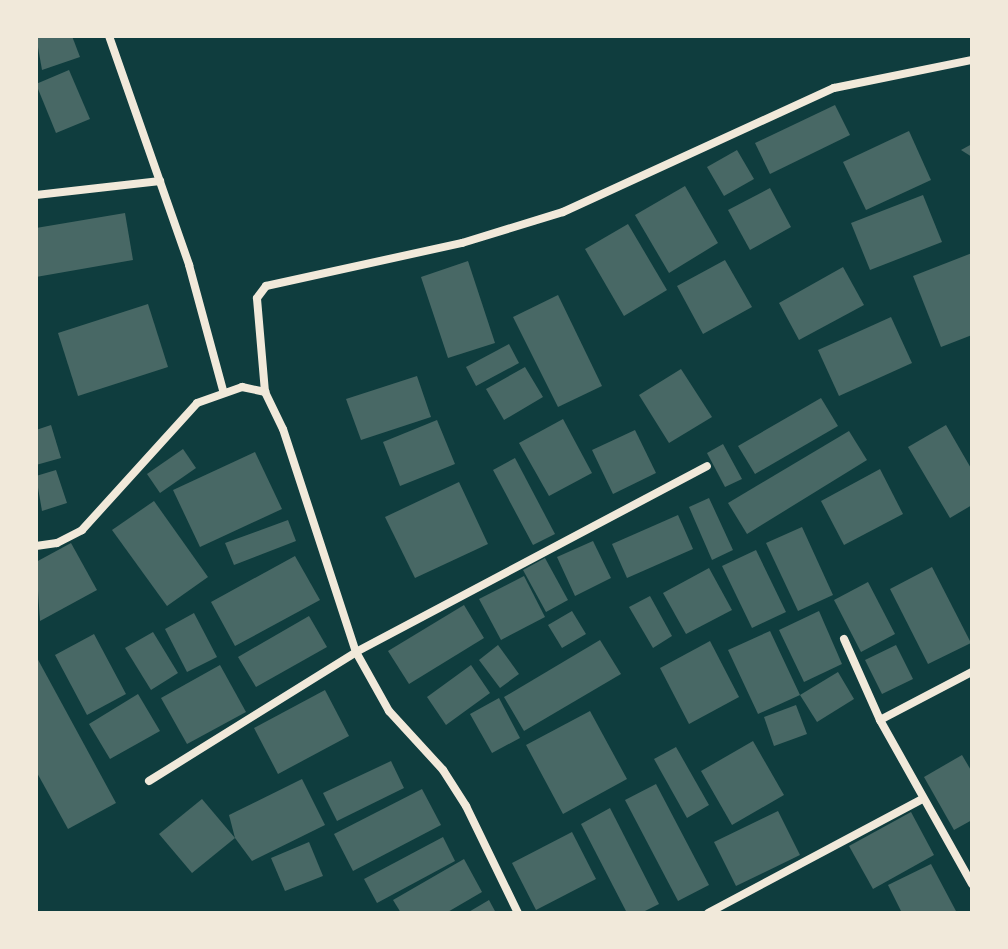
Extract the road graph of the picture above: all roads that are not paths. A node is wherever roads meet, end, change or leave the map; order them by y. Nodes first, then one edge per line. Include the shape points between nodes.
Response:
1 (109, 36) edge
2 (972, 60) edge
3 (160, 181) junction
4 (36, 195) edge
5 (223, 390) junction
6 (265, 392) junction
7 (707, 466) dead end
8 (36, 546) edge
9 (844, 639) dead end
10 (356, 652) junction
11 (972, 672) edge
12 (880, 720) junction
13 (149, 781) dead end
14 (922, 799) junction
15 (972, 884) edge
16 (518, 913) edge
17 (708, 913) edge

1 - 3 street
2 - 6 street via 834,88 753,122 642,180 548,217 462,243 277,281 261,289 257,298
3 - 4 street
3 - 5 street
5 - 6 street
5 - 8 street via 197,403 82,530 57,543
6 - 10 street via 283,429
7 - 10 street
9 - 12 street
10 - 13 street
10 - 16 street via 389,711 458,794
11 - 12 street
12 - 14 street
14 - 15 street
14 - 17 street

